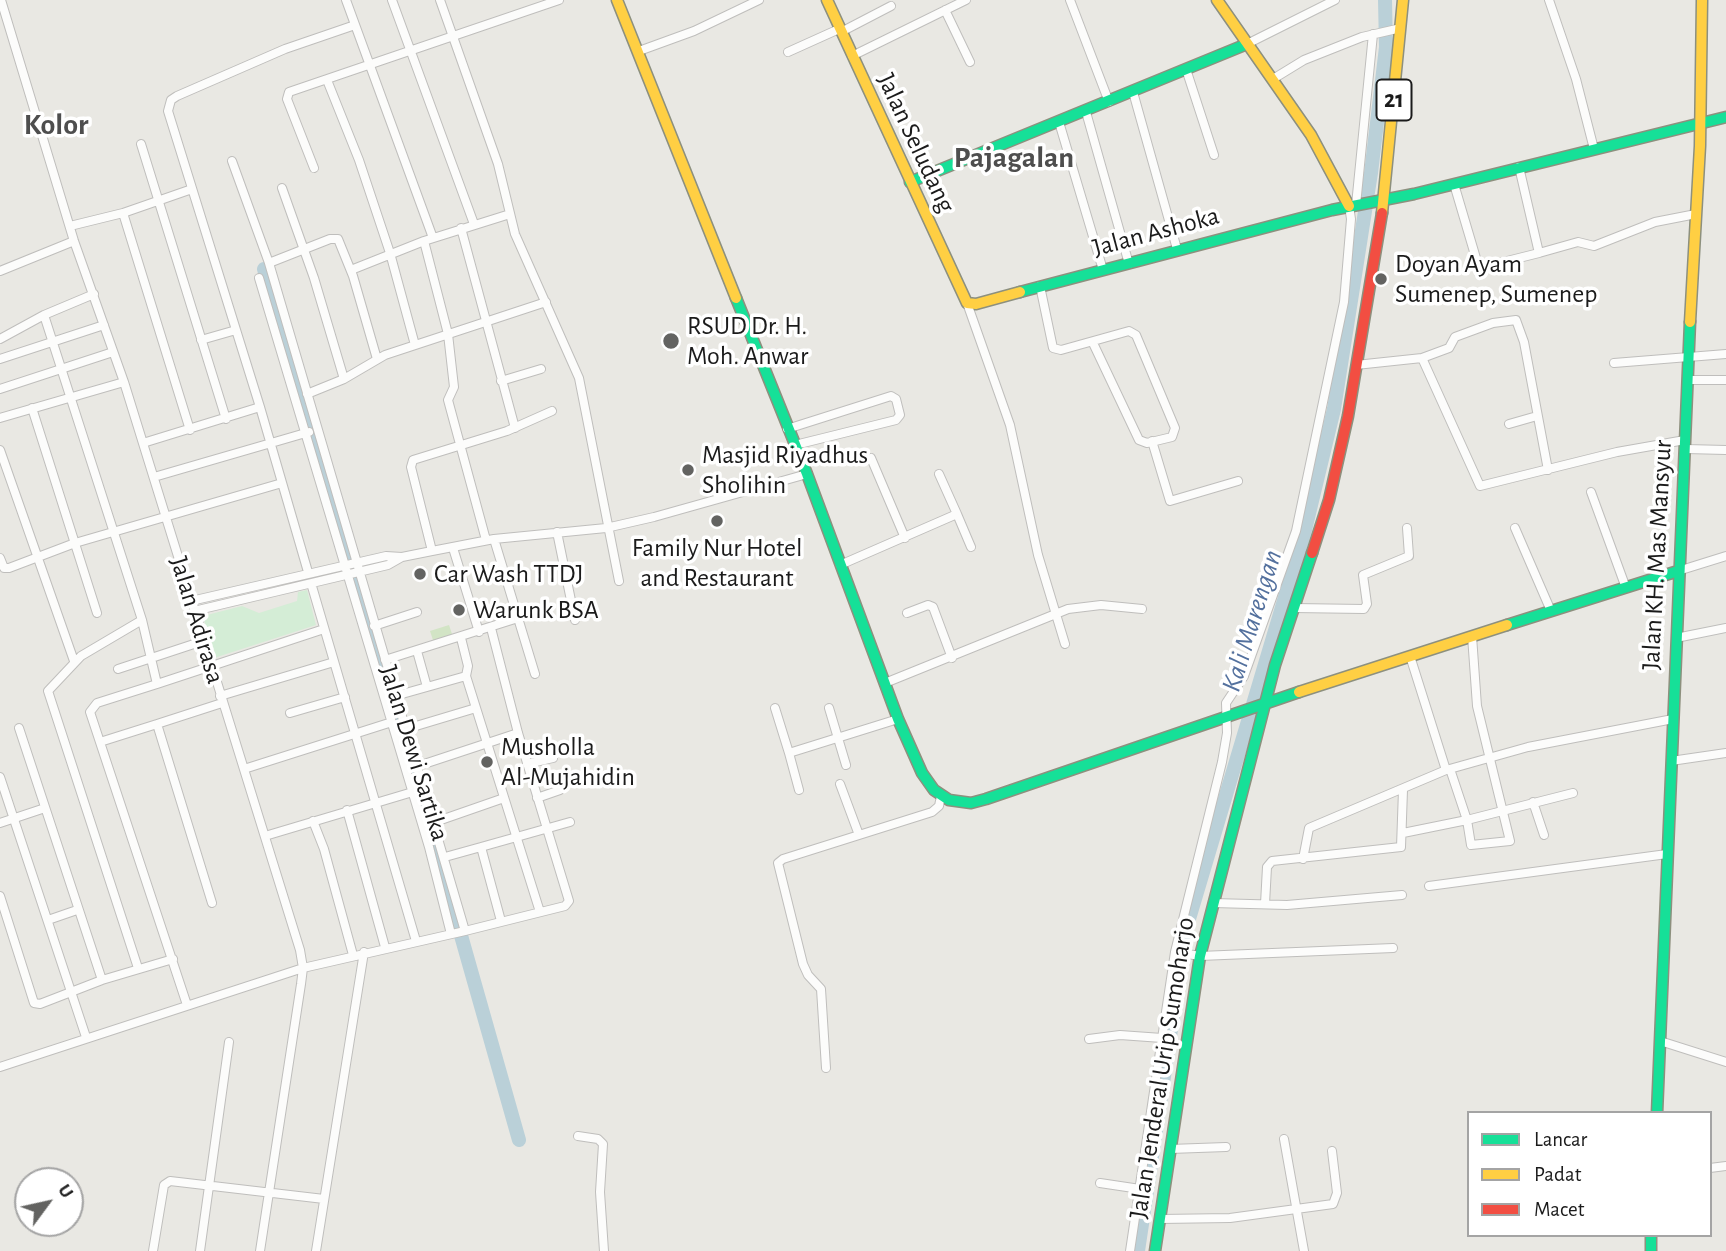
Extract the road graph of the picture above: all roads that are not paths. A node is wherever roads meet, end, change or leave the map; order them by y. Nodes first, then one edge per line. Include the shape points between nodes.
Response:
1 (346, 0) edge
2 (392, 0) edge
3 (440, 0) edge
4 (559, 0) edge
5 (617, 0) edge
6 (759, 0) edge
7 (827, 0) edge
8 (966, 0) edge
9 (1070, 0) edge
10 (1217, 0) edge
11 (1335, 0) edge
12 (1403, 0) edge
13 (1549, 0) edge
14 (1702, 0) edge
15 (891, 6) dead end
16 (2, 7) edge
17 (945, 10) junction
18 (355, 24) junction
19 (1395, 29) junction
20 (840, 30) junction
21 (1373, 34) junction
22 (454, 37) junction
23 (1247, 44) junction
24 (410, 50) junction
25 (639, 51) junction
26 (788, 52) dead end
27 (852, 57) junction
28 (970, 62) dead end
29 (370, 64) junction
30 (1186, 69) junction
31 (1273, 79) junction
32 (327, 80) junction
33 (1133, 92) junction
34 (1109, 102) junction
35 (1086, 112) junction
36 (1726, 117) edge
37 (1059, 122) junction
38 (1700, 124) junction
39 (141, 144) dead end
40 (1594, 149) junction
41 (1214, 155) dead end
42 (232, 160) dead end
43 (1519, 167) junction
44 (314, 168) dead end
45 (910, 182) junction
46 (1454, 184) junction
47 (282, 188) dead end
48 (192, 189) junction
49 (1379, 200) junction
50 (160, 201) junction
51 (1353, 205) junction
52 (123, 213) junction
53 (510, 214) junction
54 (1696, 214) junction
55 (474, 224) junction
56 (70, 226) junction
57 (461, 229) junction
58 (428, 240) junction
59 (74, 241) junction
60 (1177, 249) junction
61 (304, 250) junction
62 (390, 253) junction
63 (1539, 253) junction
64 (269, 263) junction
65 (1129, 264) junction
66 (351, 270) junction
67 (1103, 270) junction
68 (0, 271) edge
69 (259, 278) dead end
70 (1040, 286) junction
71 (94, 294) junction
72 (545, 302) junction
73 (967, 303) junction
74 (44, 315) junction
75 (488, 322) junction
76 (104, 325) junction
77 (236, 330) junction
78 (448, 334) junction
79 (0, 339) edge
80 (201, 340) junction
81 (52, 342) junction
82 (1093, 343) junction
83 (415, 345) junction
84 (113, 352) junction
85 (1726, 354) edge
86 (1688, 355) junction
87 (1422, 358) junction
88 (0, 359) edge
89 (377, 359) junction
90 (1614, 363) dead end
91 (1356, 365) junction
92 (60, 369) junction
93 (541, 369) dead end
94 (344, 379) junction
95 (1687, 380) junction
96 (1726, 380) edge
97 (501, 381) junction
98 (124, 382) junction
99 (0, 389) edge
100 (307, 394) junction
101 (69, 398) junction
102 (260, 407) junction
103 (32, 408) junction
104 (552, 411) dead end
105 (1537, 416) junction
106 (0, 418) edge
107 (226, 419) junction
108 (1509, 424) dead end
109 (514, 428) junction
110 (787, 429) junction
111 (190, 430) junction
112 (311, 431) junction
113 (1152, 441) junction
114 (271, 442) junction
115 (143, 443) junction
116 (461, 445) junction
117 (795, 445) junction
118 (1685, 445) junction
119 (0, 450) edge
120 (1726, 450) edge
121 (872, 458) dead end
122 (1548, 470) junction
123 (807, 474) junction
124 (939, 474) dead end
125 (154, 477) junction
126 (1238, 481) dead end
127 (282, 483) junction
128 (1591, 492) dead end
129 (957, 514) junction
130 (165, 516) junction
131 (606, 528) junction
132 (1407, 528) dead end
133 (1515, 528) dead end
134 (114, 532) junction
135 (557, 532) junction
136 (905, 538) junction
137 (490, 540) junction
138 (75, 542) junction
139 (971, 547) dead end
140 (453, 548) junction
141 (432, 551) junction
142 (1726, 556) edge
143 (0, 558) edge
144 (38, 558) junction
145 (402, 558) junction
146 (356, 563) junction
147 (345, 564) junction
148 (840, 565) junction
149 (1678, 571) junction
150 (308, 572) junction
151 (358, 572) junction
152 (346, 575) junction
153 (619, 581) dead end
154 (311, 583) junction
155 (1626, 588) junction
156 (191, 601) junction
157 (1293, 608) junction
158 (1142, 609) dead end
159 (194, 611) junction
160 (1551, 611) junction
161 (416, 612) dead end
162 (97, 613) dead end
163 (907, 613) dead end
164 (1054, 615) junction
165 (518, 618) junction
166 (142, 620) junction
167 (575, 620) dead end
168 (374, 626) junction
169 (491, 628) junction
170 (1726, 628) edge
171 (324, 629) junction
172 (479, 632) junction
173 (1472, 636) junction
174 (461, 638) junction
175 (1676, 638) junction
176 (203, 640) junction
177 (1065, 644) dead end
178 (417, 651) junction
179 (1410, 656) junction
180 (151, 657) junction
181 (952, 658) junction
182 (385, 660) junction
183 (74, 661) junction
184 (334, 662) junction
185 (212, 666) junction
186 (118, 669) dead end
187 (535, 674) dead end
188 (466, 676) junction
189 (885, 683) junction
190 (157, 684) junction
191 (427, 687) junction
192 (396, 696) junction
193 (345, 697) junction
194 (221, 699) junction
195 (1260, 704) junction
196 (476, 708) junction
197 (775, 708) dead end
198 (829, 708) dead end
199 (290, 713) dead end
200 (1230, 713) junction
201 (898, 719) junction
202 (1673, 719) junction
203 (391, 723) junction
204 (157, 724) junction
205 (19, 728) dead end
206 (405, 729) junction
207 (356, 732) junction
208 (518, 733) junction
209 (839, 739) junction
210 (100, 742) junction
211 (487, 743) junction
212 (1726, 752) edge
213 (789, 754) junction
214 (1489, 757) junction
215 (553, 758) dead end
216 (1671, 761) junction
217 (527, 764) junction
218 (846, 765) dead end
219 (418, 766) junction
220 (244, 768) junction
221 (1448, 769) junction
222 (0, 777) edge
223 (840, 784) dead end
224 (424, 789) junction
225 (560, 790) dead end
226 (799, 790) dead end
227 (1403, 790) junction
228 (412, 792) junction
229 (1573, 793) dead end
230 (941, 796) junction
231 (504, 798) junction
232 (537, 799) junction
233 (377, 802) junction
234 (1533, 802) junction
235 (45, 808) junction
236 (347, 810) junction
237 (1503, 811) junction
238 (14, 818) junction
239 (1467, 820) junction
240 (313, 821) junction
241 (435, 822) junction
242 (570, 822) dead end
243 (0, 823) edge
244 (547, 828) junction
245 (1403, 833) junction
246 (859, 835) junction
247 (1544, 835) dead end
248 (265, 836) junction
249 (515, 837) junction
250 (481, 847) junction
251 (1667, 854) junction
252 (445, 857) junction
253 (1303, 859) junction
254 (1429, 886) dead end
255 (1402, 895) dead end
256 (0, 896) edge
257 (212, 902) dead end
258 (1213, 903) junction
259 (1265, 904) junction
260 (77, 910) junction
261 (540, 912) junction
262 (48, 920) junction
263 (501, 921) junction
264 (463, 931) junction
265 (451, 933) junction
266 (416, 941) junction
267 (385, 947) junction
268 (1393, 947) dead end
269 (364, 952) junction
270 (1186, 954) junction
271 (352, 955) junction
272 (173, 958) junction
273 (138, 968) junction
274 (303, 968) junction
275 (103, 980) junction
276 (71, 992) junction
277 (187, 1005) junction
278 (86, 1037) junction
279 (1161, 1038) junction
280 (1089, 1039) dead end
281 (1660, 1041) junction
282 (229, 1042) dead end
283 (1726, 1062) edge
284 (0, 1066) edge
285 (826, 1068) dead end
286 (1657, 1111) edge
287 (578, 1136) dead end
288 (1284, 1139) dead end
289 (1226, 1147) dead end
290 (1170, 1149) junction
291 (1332, 1151) dead end
292 (1100, 1183) dead end
293 (211, 1185) junction
294 (1140, 1189) junction
295 (268, 1192) junction
296 (324, 1199) junction
297 (1296, 1211) junction
298 (1160, 1219) junction
299 (153, 1251) edge
300 (200, 1251) edge
301 (260, 1251) edge
302 (316, 1251) edge
303 (604, 1251) edge
304 (1130, 1251) edge
305 (1155, 1251) edge
306 (1304, 1251) edge

1 - 18 street
2 - 24 street
3 - 22 street
4 - 22 street
5 - 25 main road
6 - 25 street
7 - 20 main road, Jalan Seludang
8 - 17 street
9 - 34 street
10 - 23 main road
11 - 23 street
12 - 19 main road, 21
13 - 40 street
14 - 38 main road, Jalan KH. Mas Mansyur
15 - 20 street
16 - 56 street, Jalan Adirasa
17 - 27 street
17 - 28 street
18 - 29 street
18 - 48 street via 285,49 171,100 168,111
19 - 21 street
19 - 49 main road, 21
20 - 26 street
20 - 27 main road, Jalan Seludang
21 - 31 street via 1304,60
21 - 51 street
22 - 24 street
22 - 53 street via 498,164
23 - 30 main road
23 - 31 main road
24 - 29 street
24 - 55 street
25 - 110 main road
27 - 45 main road, Jalan Seludang
29 - 32 street
29 - 58 street
30 - 33 main road
30 - 41 street
31 - 51 main road
32 - 44 street via 287,96
32 - 62 street
33 - 34 main road
33 - 60 street
34 - 35 main road
35 - 37 main road
35 - 65 street
36 - 38 main road, Jalan Ashoka
37 - 45 main road
37 - 67 street
38 - 40 main road, Jalan Ashoka
38 - 54 main road, Jalan KH. Mas Mansyur
39 - 50 street
40 - 43 main road, Jalan Ashoka
42 - 64 street
43 - 46 main road, Jalan Ashoka
43 - 63 street
45 - 73 main road, Jalan Seludang
46 - 49 main road, Jalan Ashoka
46 - 63 street via 1478,265
47 - 61 street
48 - 50 street
48 - 77 street
49 - 51 main road, Jalan Ashoka
49 - 91 main road, Jalan Jenderal Urip Sumoharjo / 21
50 - 52 street
50 - 80 street
51 - 60 main road, Jalan Ashoka
51 - 200 street via 1344,302 1296,531 1244,676 1228,698
52 - 56 street
52 - 111 street
53 - 55 street
53 - 72 street
54 - 63 street via 1655,222 1594,246 1576,242
54 - 86 main road, Jalan KH. Mas Mansyur
55 - 57 street
56 - 59 street, Jalan Adirasa
57 - 58 street
57 - 75 street
58 - 62 street
58 - 78 street
59 - 68 street
59 - 71 street, Jalan Adirasa
60 - 65 main road, Jalan Ashoka
61 - 64 street
61 - 66 street via 338,239
61 - 94 street
62 - 66 street
62 - 83 street
64 - 100 street
65 - 67 main road, Jalan Ashoka
66 - 89 street
67 - 70 main road, Jalan Ashoka
69 - 112 street
70 - 73 main road, Jalan Ashoka via 991,302
70 - 82 street via 1053,348
71 - 74 street
71 - 76 street, Jalan Adirasa
72 - 75 street
72 - 131 street via 579,378
73 - 164 street via 1010,425
74 - 79 street
74 - 81 street
75 - 78 street
75 - 97 street
76 - 81 street
76 - 84 street, Jalan Adirasa
77 - 80 street
77 - 102 street
78 - 83 street
78 - 116 street via 454,387 447,397
80 - 107 street
81 - 88 street
81 - 92 street
82 - 113 street via 1139,440
82 - 113 street via 1129,331 1139,339 1175,428 1172,437
83 - 89 street
84 - 92 street
84 - 98 street, Jalan Adirasa
85 - 86 street
86 - 90 street
86 - 95 main road, Jalan KH. Mas Mansyur
87 - 91 street
87 - 105 street via 1449,348 1455,337 1516,320
87 - 122 street via 1477,484
89 - 94 street
91 - 157 main road, Jalan Jenderal Urip Sumoharjo / 21 via 1329,500
92 - 99 street
92 - 101 street
93 - 97 street
94 - 100 street
95 - 96 street
95 - 118 main road, Jalan KH. Mas Mansyur
97 - 109 street
98 - 101 street
98 - 115 street, Jalan Adirasa
100 - 112 street
101 - 103 street
101 - 134 street
102 - 107 street
102 - 114 street
103 - 106 street
103 - 138 street
104 - 109 street
105 - 108 street
105 - 122 street
107 - 111 street
109 - 116 street
110 - 117 main road
110 - 117 street via 891,396 896,399 900,415 896,420
111 - 115 street
112 - 114 street
112 - 146 street, Jalan Dewi Sartika
112 - 147 street
113 - 126 street via 1170,501
114 - 125 street
114 - 127 street
115 - 125 street, Jalan Adirasa
116 - 137 street
116 - 141 street via 416,457 411,463
117 - 123 main road
118 - 120 street
118 - 122 street via 1617,452
118 - 149 main road, Jalan KH. Mas Mansyur
119 - 144 street
121 - 136 street
123 - 131 street
123 - 148 main road
124 - 129 street
125 - 130 street, Jalan Adirasa
127 - 130 street
127 - 150 street
128 - 155 street
129 - 136 street
129 - 139 street
130 - 134 street
130 - 156 street, Jalan Adirasa
131 - 135 street
131 - 153 street
132 - 157 street via 1409,556 1363,575 1364,609
133 - 160 street
134 - 138 street
134 - 166 street
135 - 137 street
135 - 167 street
136 - 148 street
137 - 140 street
137 - 165 street
138 - 144 street
138 - 162 street
140 - 141 street
140 - 172 street
141 - 145 street
142 - 149 street
143 - 144 street via 6,569
144 - 183 street
145 - 146 street via 386,556
145 - 151 street
146 - 147 street
146 - 151 street, Jalan Dewi Sartika
147 - 150 street
147 - 152 street
148 - 189 main road
149 - 155 main road
149 - 175 main road, Jalan KH. Mas Mansyur
150 - 156 street
151 - 152 street
151 - 168 street, Jalan Dewi Sartika
152 - 154 street
152 - 203 street
154 - 159 street
154 - 171 street
155 - 160 main road
156 - 159 street, Jalan Adirasa
157 - 195 main road, Jalan Jenderal Urip Sumoharjo / 21
158 - 164 street via 1101,605
159 - 176 street, Jalan Adirasa
160 - 173 main road
161 - 168 street
163 - 181 street via 933,607
164 - 177 street
164 - 181 street
165 - 169 street
165 - 187 street
166 - 180 street
166 - 183 street
168 - 182 street, Jalan Dewi Sartika
169 - 172 street
169 - 208 street
170 - 175 street
171 - 184 street
171 - 185 street
172 - 174 street
173 - 179 main road
173 - 214 street via 1477,706
174 - 178 street
174 - 188 street
175 - 202 main road, Jalan KH. Mas Mansyur
176 - 180 street
176 - 185 street, Jalan Adirasa
178 - 182 street
178 - 191 street
179 - 195 main road
179 - 221 street
180 - 186 street
180 - 190 street
181 - 189 street
182 - 192 street, Jalan Dewi Sartika
183 - 273 street via 48,693
184 - 193 street
184 - 194 street
185 - 190 street
185 - 194 street, Jalan Adirasa
188 - 191 street
188 - 196 street
189 - 201 main road
190 - 210 street via 91,708
191 - 192 street
192 - 206 street, Jalan Dewi Sartika
193 - 199 street
193 - 207 street
194 - 204 street
194 - 220 street, Jalan Adirasa
195 - 200 main road
195 - 258 main road, Jalan Jenderal Urip Sumoharjo / 21
196 - 206 street
196 - 211 street
197 - 213 street
198 - 209 street
200 - 230 main road via 986,799 958,803
200 - 270 street
201 - 209 street
201 - 230 main road via 922,773
202 - 214 street
202 - 216 main road, Jalan KH. Mas Mansyur
203 - 207 street
203 - 228 street
204 - 210 street
204 - 257 street
205 - 235 street
206 - 219 street, Jalan Dewi Sartika
207 - 220 street
207 - 233 street
208 - 211 street
208 - 217 street
209 - 213 street
209 - 218 street
210 - 272 street
211 - 219 street
211 - 231 street
212 - 216 street
213 - 226 street
214 - 221 street
214 - 237 street
215 - 217 street
216 - 251 main road, Jalan KH. Mas Mansyur
217 - 232 street
219 - 224 street, Jalan Dewi Sartika
220 - 248 street, Jalan Adirasa
221 - 227 street
221 - 239 street
222 - 238 street
223 - 246 street
224 - 228 street
224 - 241 street, Jalan Dewi Sartika
225 - 232 street
227 - 245 street
227 - 253 street via 1309,828
228 - 233 street
228 - 265 street
229 - 234 street
230 - 246 street via 932,812
231 - 241 street
231 - 249 street
232 - 244 street
233 - 236 street
233 - 266 street
234 - 237 street
234 - 247 street
235 - 238 street
235 - 260 street
236 - 240 street
236 - 267 street
237 - 239 street
237 - 239 street via 1511,839 1507,842 1473,846
238 - 243 street
238 - 262 street
239 - 245 street
240 - 248 street
240 - 271 street
241 - 252 street, Jalan Dewi Sartika
242 - 244 street
244 - 249 street
244 - 261 street via 569,901
245 - 253 street via 1403,845 1398,849
246 - 285 street via 778,863 803,964 821,989
248 - 274 street, Jalan Adirasa
249 - 250 street
249 - 261 street
250 - 252 street
250 - 263 street
251 - 254 street
251 - 281 main road, Jalan KH. Mas Mansyur
252 - 264 street, Jalan Dewi Sartika
253 - 259 street via 1268,864
255 - 259 street
256 - 276 street via 32,1000 40,1004
258 - 259 street
258 - 270 main road, Jalan Jenderal Urip Sumoharjo / 21
260 - 262 street
260 - 275 street
261 - 263 street
262 - 276 street
263 - 264 street
264 - 265 street
265 - 266 street
266 - 267 street
267 - 269 street
268 - 270 street
269 - 271 street
269 - 296 street
270 - 279 street
270 - 290 main road, Jalan Jenderal Urip Sumoharjo / 21
271 - 274 street
272 - 273 street
272 - 277 street
273 - 275 street
274 - 277 street
274 - 295 street, Jalan Adirasa
275 - 276 street
276 - 278 street
277 - 278 street
278 - 284 street
279 - 280 street via 1120,1035
279 - 294 street
281 - 283 street
281 - 286 main road, Jalan KH. Mas Mansyur
282 - 293 street
287 - 303 street via 603,1144
288 - 297 street
289 - 290 street
290 - 298 main road, Jalan Jenderal Urip Sumoharjo / 21
291 - 297 street via 1336,1202
292 - 294 street
293 - 295 street
293 - 299 street via 173,1180 164,1185
293 - 300 street
294 - 304 street
295 - 296 street
295 - 301 street, Jalan Adirasa
296 - 302 street
297 - 298 street
297 - 306 street
298 - 305 main road, Jalan Jenderal Urip Sumoharjo / 21

